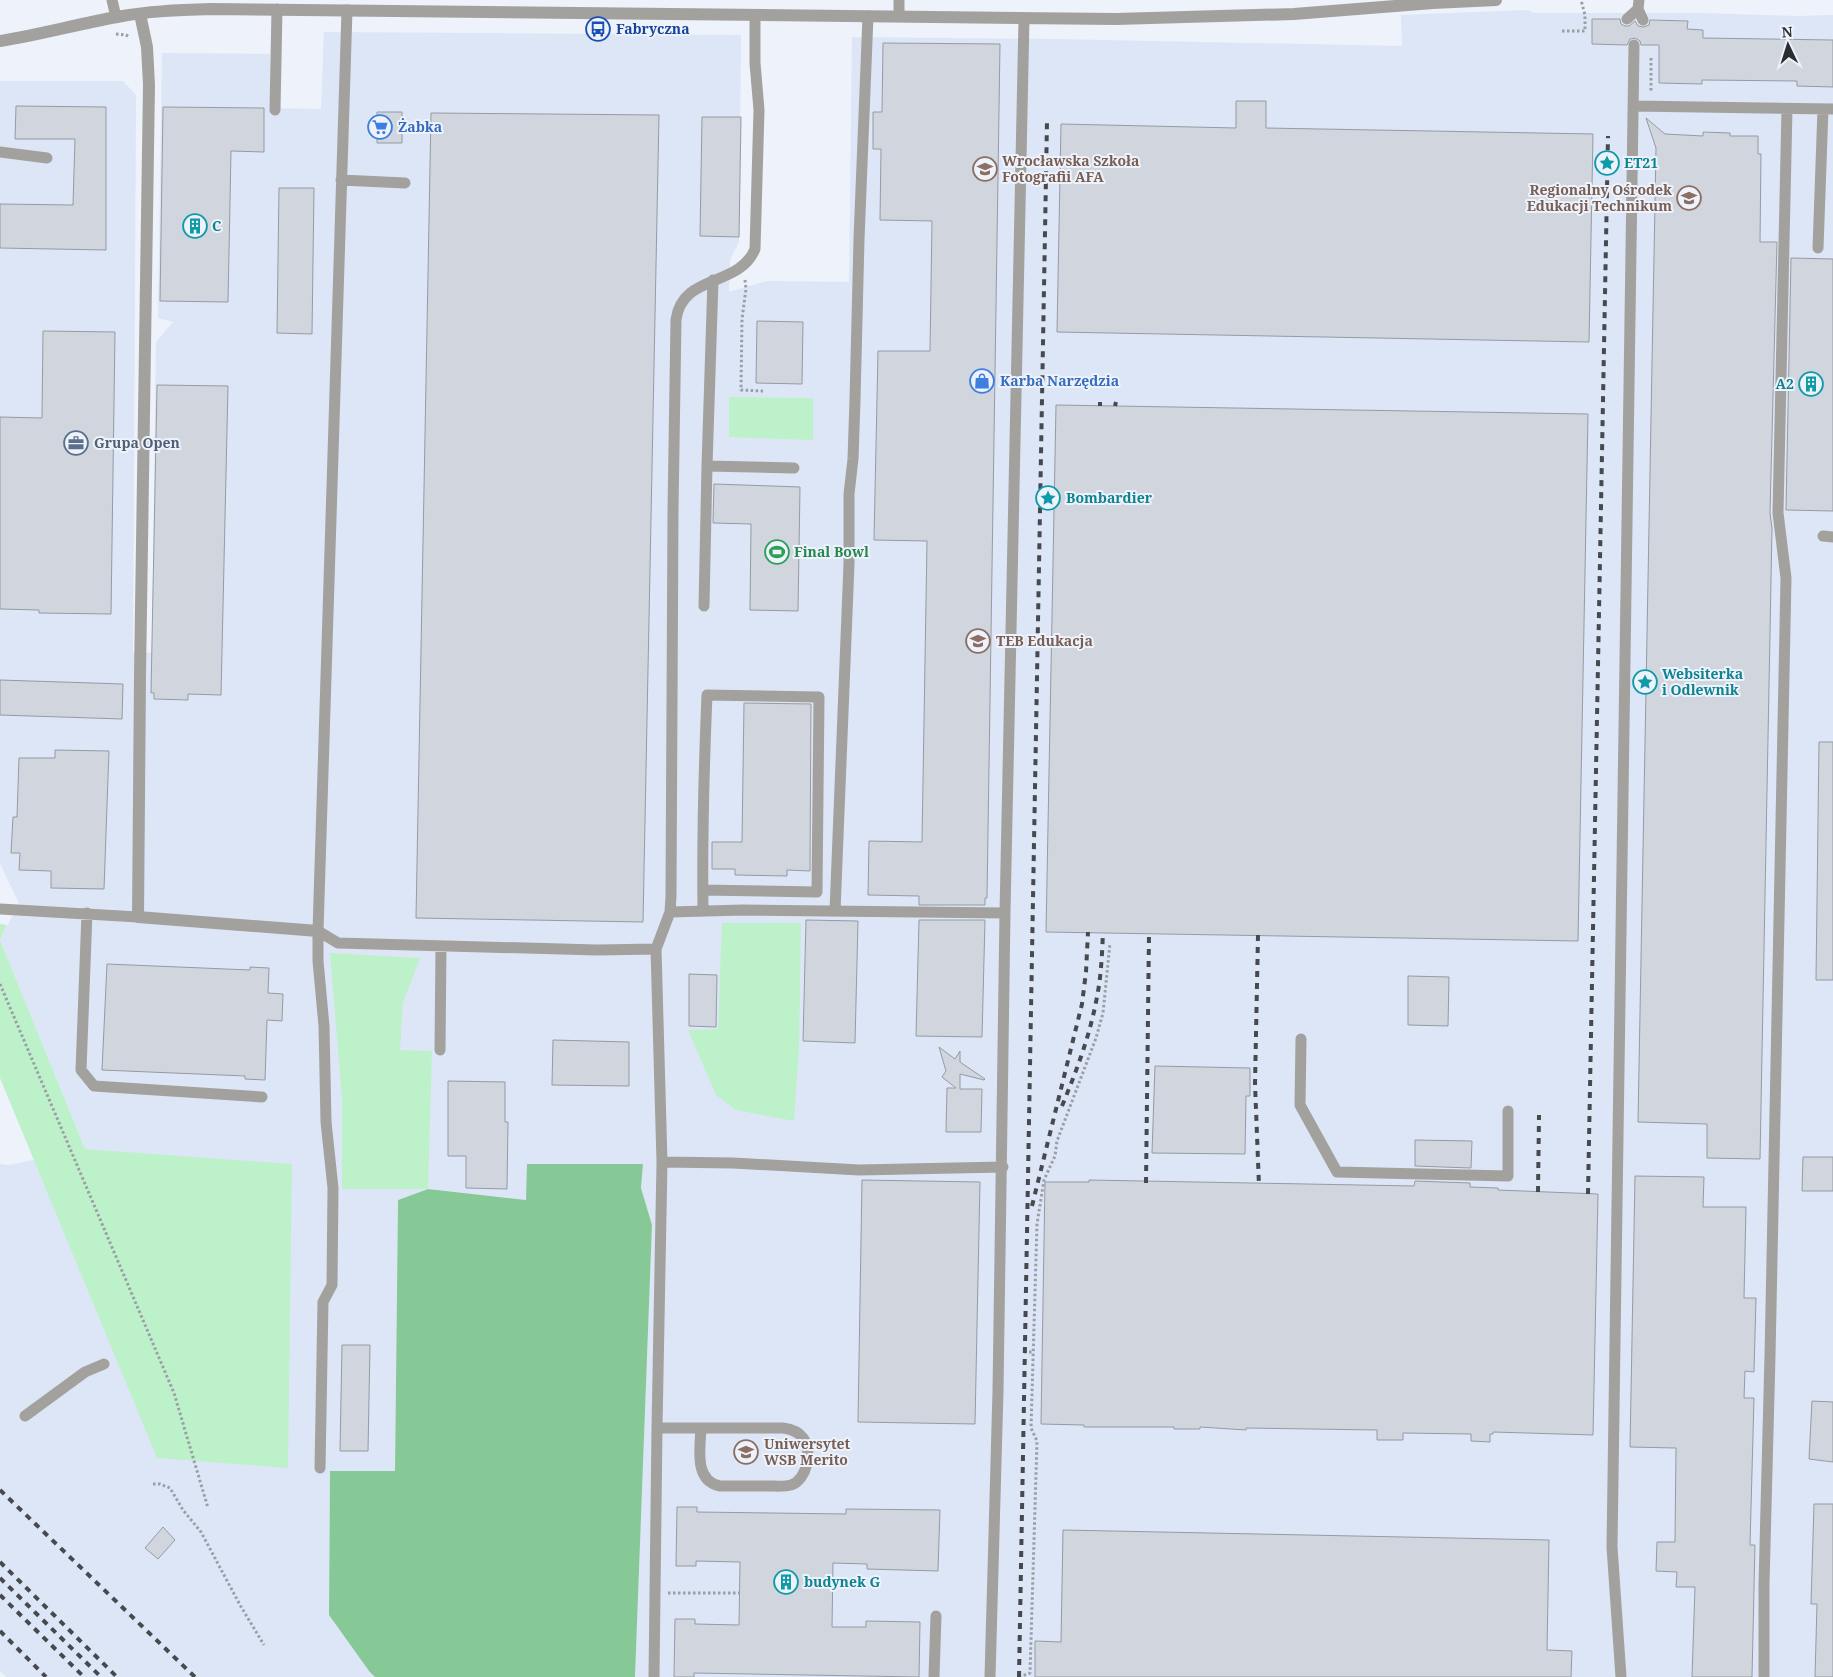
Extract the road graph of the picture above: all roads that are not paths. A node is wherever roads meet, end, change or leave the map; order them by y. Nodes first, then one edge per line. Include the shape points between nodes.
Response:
1 (112, 0) edge
2 (899, 0) edge
3 (1496, 0) edge
4 (277, 9) junction
5 (347, 10) junction
6 (1640, 10) edge
7 (140, 14) junction
8 (755, 15) junction
9 (868, 16) junction
10 (899, 16) junction
11 (116, 17) junction
12 (1024, 18) junction
13 (1627, 20) dead end
14 (0, 41) edge
15 (1634, 45) dead end
16 (1633, 106) junction
17 (1787, 108) junction
18 (1828, 109) edge
19 (275, 110) dead end
20 (0, 152) edge
21 (47, 158) dead end
22 (342, 180) junction
23 (405, 183) dead end
24 (1818, 248) dead end
25 (713, 280) junction
26 (707, 466) junction
27 (794, 468) dead end
28 (704, 606) dead end
29 (703, 890) junction
30 (0, 909) edge
31 (703, 911) junction
32 (835, 911) junction
33 (670, 912) junction
34 (1005, 912) junction
35 (87, 913) junction
36 (138, 917) junction
37 (318, 931) junction
38 (441, 946) junction
39 (656, 949) junction
40 (1301, 1039) dead end
41 (440, 1050) dead end
42 (262, 1097) dead end
43 (1508, 1111) dead end
44 (662, 1162) junction
45 (1003, 1167) junction
46 (104, 1364) dead end
47 (25, 1416) dead end
48 (657, 1428) junction
49 (701, 1428) junction
50 (320, 1468) dead end
51 (936, 1616) dead end
52 (654, 1677) edge
53 (934, 1677) edge
54 (990, 1677) edge
55 (1621, 1677) edge
56 (1764, 1677) edge

1 - 11 lane
2 - 10 lane
3 - 12 street via 1294,14
4 - 5 street
4 - 7 street
4 - 19 lane
5 - 8 street
5 - 22 lane
6 - 13 lane
7 - 11 street
7 - 36 street via 147,47 149,85
8 - 9 street
8 - 25 lane via 759,110 755,249 742,267
9 - 10 street
9 - 32 lane
10 - 12 street
11 - 14 street
12 - 34 lane
15 - 16 lane
16 - 17 lane
16 - 55 lane via 1612,1547
17 - 18 lane
17 - 56 lane via 1778,513 1786,588
18 - 24 lane
20 - 21 lane
22 - 23 lane
22 - 37 lane
25 - 26 lane
25 - 33 lane via 682,299 676,320
26 - 27 lane
26 - 28 lane
29 - 29 lane via 707,694 819,697 817,892
29 - 31 lane
30 - 35 lane
31 - 32 lane
31 - 33 lane
32 - 34 lane
33 - 39 lane
34 - 45 lane
35 - 36 lane
35 - 42 lane via 81,1070 94,1086
36 - 37 street
37 - 38 lane via 338,943
37 - 50 lane via 326,1122 333,1188 332,1285 323,1302
38 - 39 lane
38 - 41 lane
39 - 44 lane
40 - 43 lane via 1300,1105 1337,1172 1508,1176
44 - 45 lane via 859,1170
44 - 48 lane
45 - 54 lane
46 - 47 lane via 85,1372
48 - 49 lane
48 - 52 lane
49 - 49 lane via 783,1428 797,1432 805,1440 805,1473 796,1483 786,1486 713,1484 701,1470
51 - 53 lane

